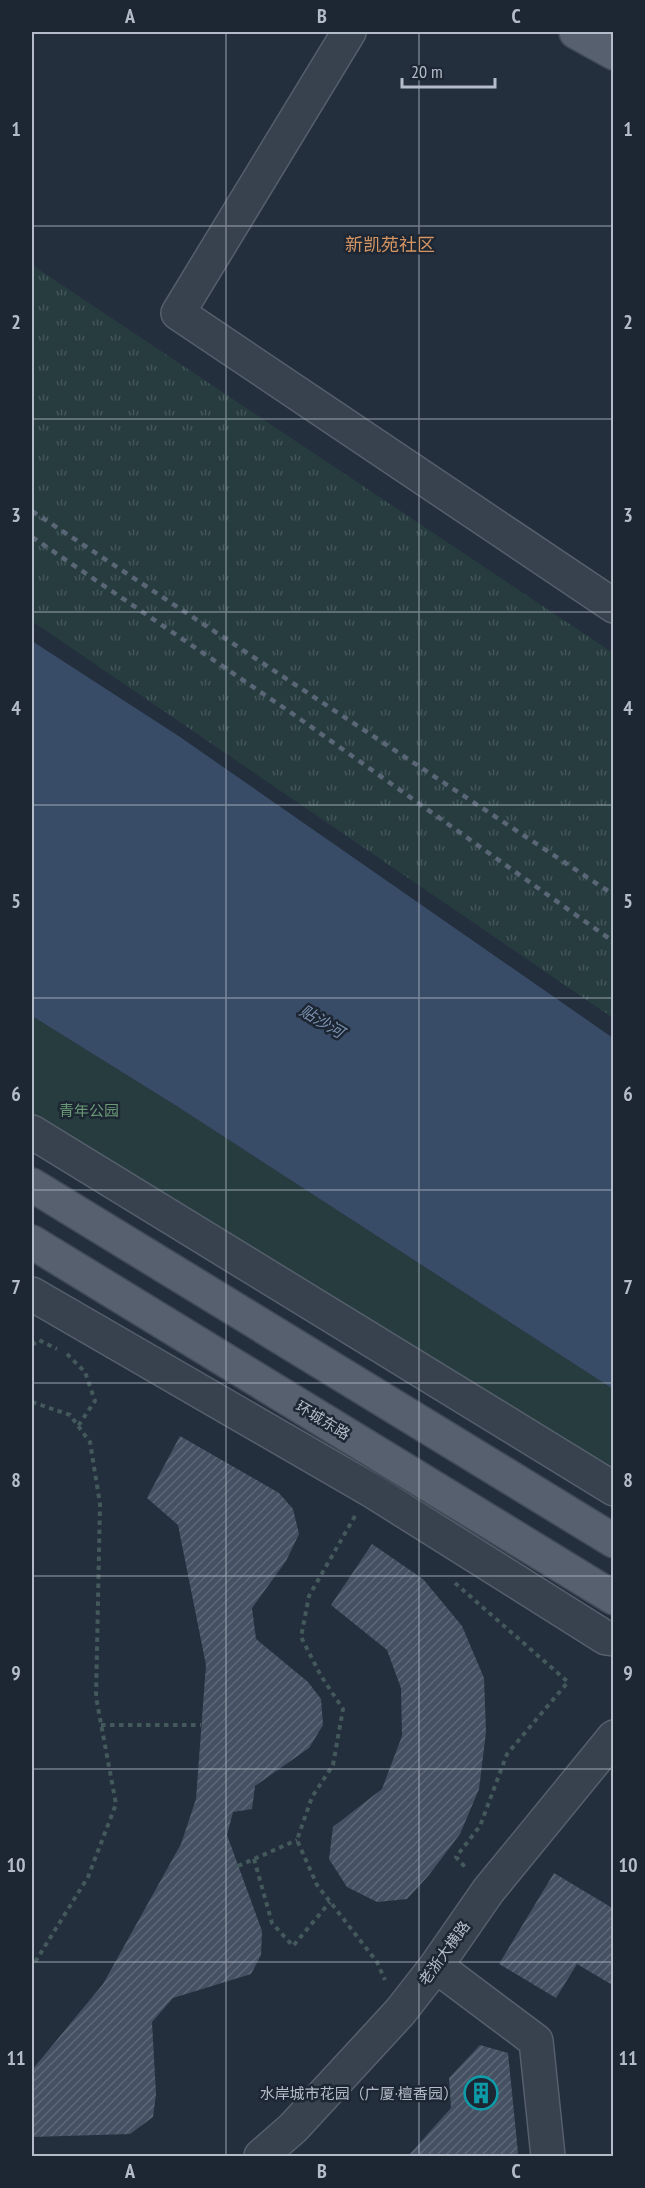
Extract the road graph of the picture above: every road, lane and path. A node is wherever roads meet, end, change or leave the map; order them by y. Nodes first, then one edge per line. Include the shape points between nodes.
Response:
1 (349, 32) edge
2 (576, 32) edge
3 (614, 53) edge
4 (614, 606) edge
5 (32, 1132) edge
6 (32, 1185) edge
7 (32, 1242) edge
8 (32, 1294) edge
9 (32, 1345) edge
10 (32, 1402) edge
11 (78, 1426) junction
12 (614, 1489) edge
13 (374, 1492) junction
14 (614, 1541) edge
15 (451, 1580) dead end
16 (614, 1598) edge
17 (614, 1639) edge
18 (101, 1725) junction
19 (201, 1725) dead end
20 (614, 1737) edge
21 (297, 1840) junction
22 (254, 1859) junction
23 (238, 1866) dead end
24 (489, 1892) junction
25 (330, 1902) junction
26 (436, 1966) junction
27 (32, 1967) edge
28 (400, 2012) junction
29 (261, 2157) edge
30 (548, 2157) edge

1 - 4 street via 178,313
2 - 3 main road
5 - 12 street
6 - 14 main road
7 - 16 main road, 环城东路
8 - 13 street
9 - 11 path via 39,1340 65,1352 85,1372 95,1401
10 - 11 path via 70,1415
11 - 18 path via 90,1442 100,1504 96,1697
13 - 17 street via 606,1638
13 - 21 path via 358,1511 309,1596 301,1637 343,1709 333,1765 312,1797
15 - 24 path via 568,1682 507,1754 480,1826 456,1857
18 - 19 path
18 - 27 path via 116,1804 88,1877
20 - 24 street, 老浙大横路
21 - 22 path
21 - 25 path via 317,1885
22 - 23 path
22 - 25 path via 272,1923 293,1946
24 - 26 street, 老浙大横路
25 - 28 path via 377,1962
26 - 28 street, 老浙大横路
26 - 30 street via 536,2041
28 - 29 street, 老浙大横路 via 293,2128

